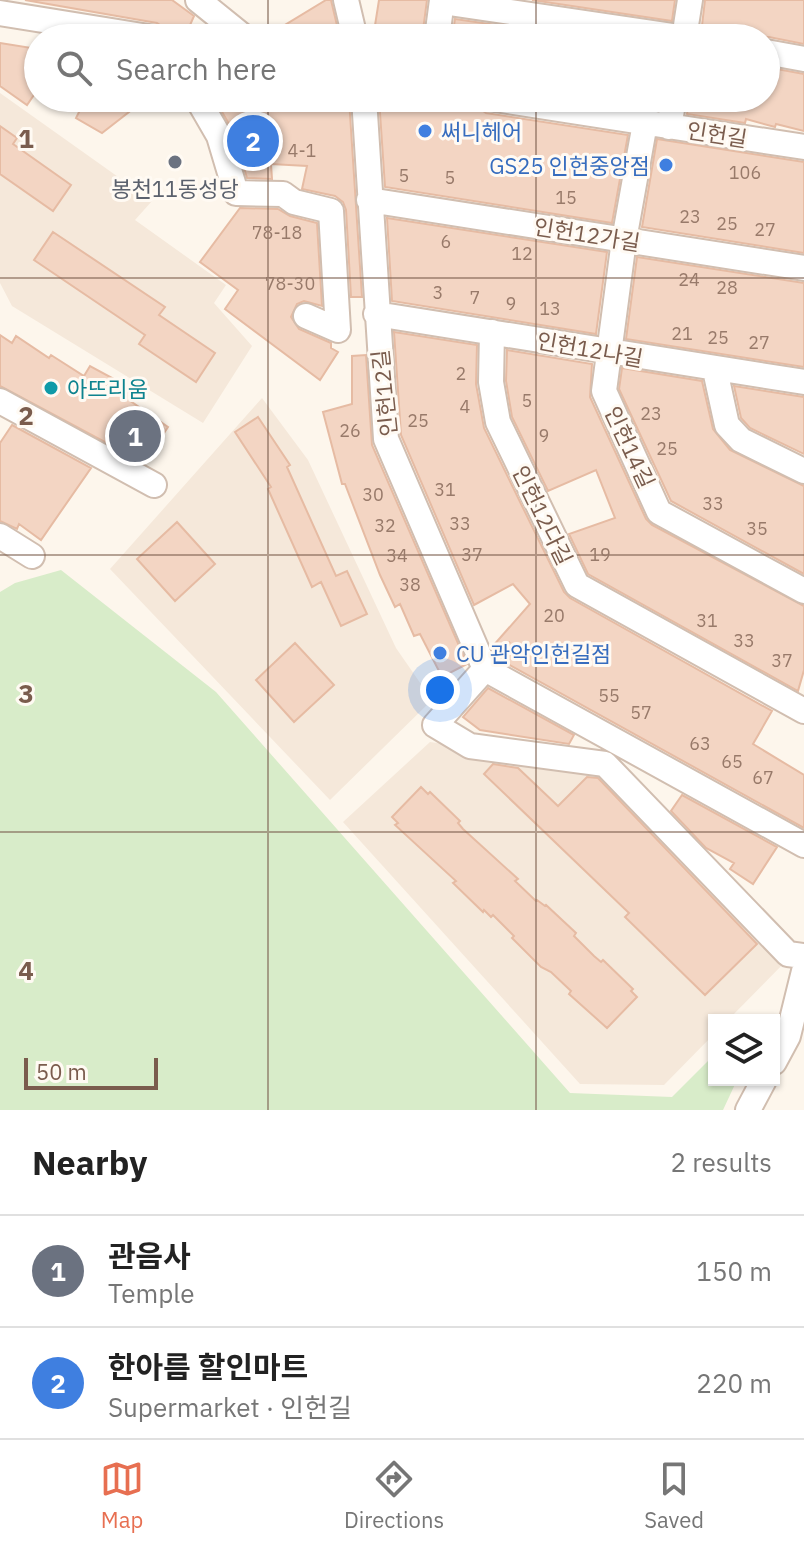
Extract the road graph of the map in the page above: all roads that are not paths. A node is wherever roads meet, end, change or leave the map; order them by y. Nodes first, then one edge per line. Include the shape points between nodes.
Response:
1 (198, 0) edge
2 (346, 0) edge
3 (690, 0) edge
4 (442, 1) edge
5 (0, 13) edge
6 (68, 24) edge
7 (228, 24) edge
8 (352, 24) edge
9 (439, 24) edge
10 (593, 24) edge
11 (687, 24) edge
12 (780, 55) edge
13 (804, 59) edge
14 (205, 112) edge
15 (365, 112) edge
16 (576, 112) edge
17 (665, 112) edge
18 (657, 125) junction
19 (804, 147) edge
20 (369, 200) junction
21 (624, 240) junction
22 (804, 268) edge
23 (376, 314) junction
24 (306, 316) dead end
25 (492, 332) junction
26 (608, 352) junction
27 (715, 370) junction
28 (804, 382) edge
29 (0, 401) edge
30 (804, 471) edge
31 (154, 485) dead end
32 (0, 536) edge
33 (32, 556) dead end
34 (804, 591) edge
35 (485, 669) junction
36 (804, 711) edge
37 (804, 845) edge
38 (804, 956) edge
39 (804, 971) edge
40 (780, 1051) edge
41 (761, 1086) edge
42 (748, 1110) edge

1 - 7 street
2 - 8 street
3 - 11 street
4 - 9 street
4 - 10 street
5 - 6 street
12 - 13 street
14 - 24 street via 219,136 236,193 283,194 331,211 338,330
15 - 20 street, 인헌12길
16 - 18 street, 인헌길
17 - 18 street, 인헌14길
18 - 19 street, 인헌길
18 - 21 street, 인헌14길
20 - 21 street, 인헌12가길
20 - 23 street, 인헌12길
21 - 22 street, 인헌12가길
21 - 26 street, 인헌14길
23 - 25 street, 인헌12나길
23 - 35 street, 인헌12길 via 386,439
25 - 26 street, 인헌12나길
25 - 36 street, 인헌12다길 via 491,382 498,422 577,585
26 - 27 street, 인헌12나길
26 - 34 street, 인헌14길 via 604,391 659,512
27 - 28 street, 인헌12나길
27 - 30 street via 727,425 741,440
29 - 31 street
32 - 33 street
35 - 37 street
35 - 38 street via 435,725 470,746 605,764 788,954
39 - 40 street
41 - 42 street

